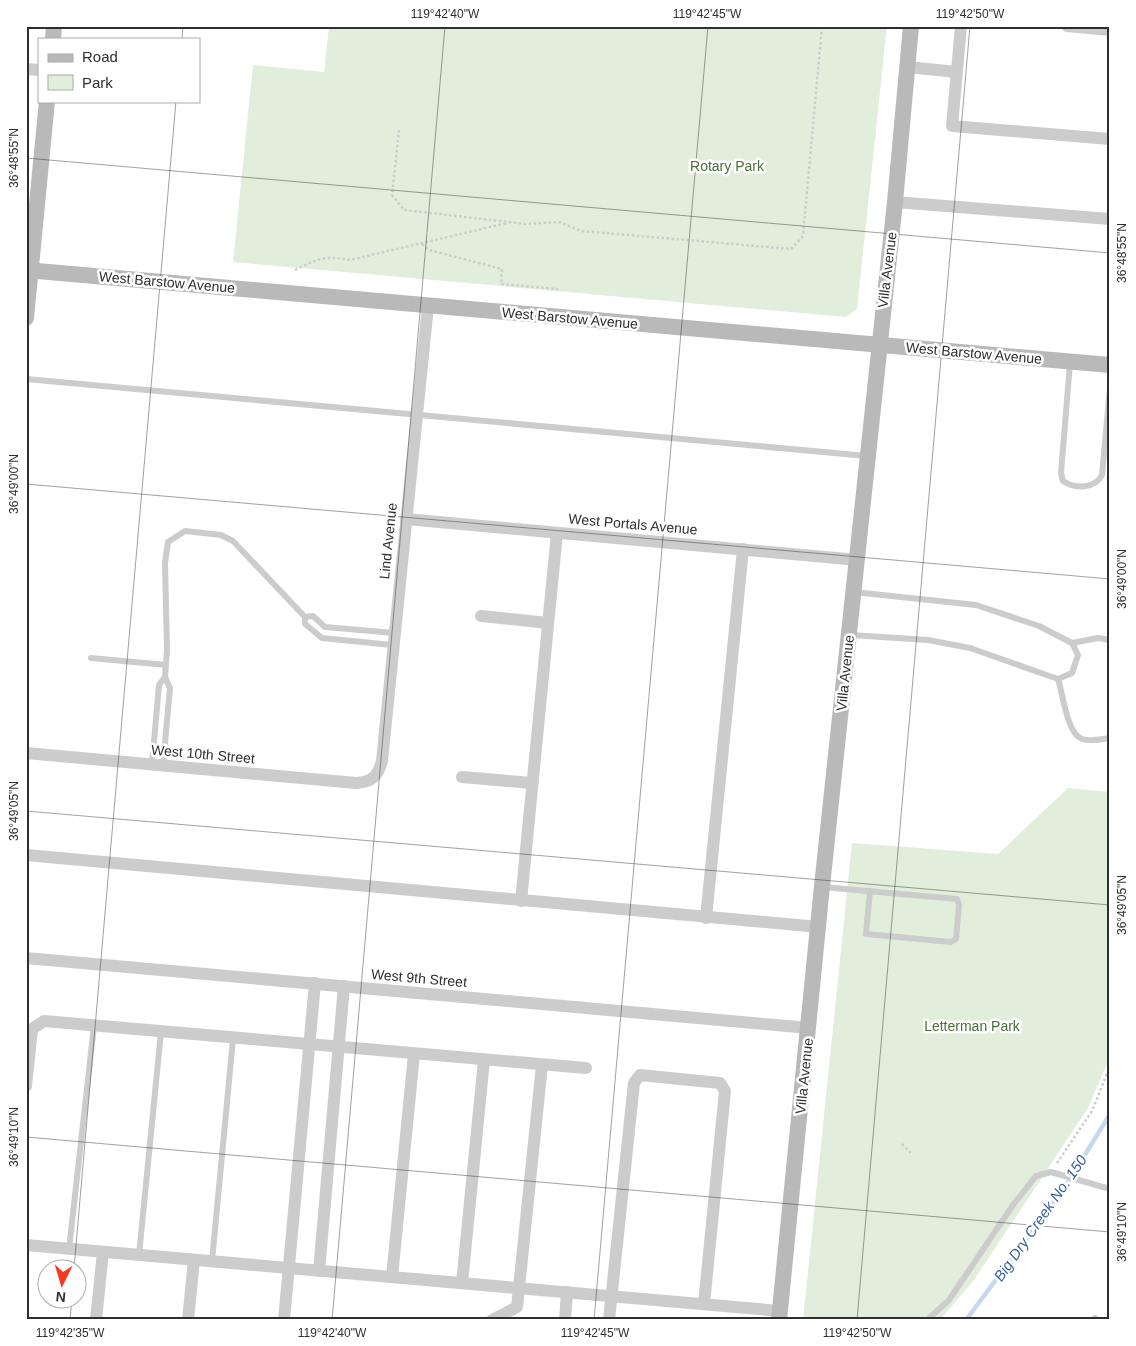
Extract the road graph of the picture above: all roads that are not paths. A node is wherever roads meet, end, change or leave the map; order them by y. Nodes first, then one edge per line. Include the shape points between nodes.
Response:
1 (911, 26) edge
2 (961, 26) edge
3 (1067, 26) edge
4 (1110, 30) edge
5 (908, 67) junction
6 (956, 72) junction
7 (47, 102) edge
8 (1110, 139) edge
9 (895, 202) junction
10 (1110, 219) edge
11 (29, 270) edge
12 (428, 306) junction
13 (26, 318) edge
14 (879, 345) junction
15 (1070, 362) junction
16 (1110, 365) edge
17 (26, 379) edge
18 (1110, 388) edge
19 (417, 415) junction
20 (868, 456) junction
21 (406, 519) junction
22 (557, 532) junction
23 (743, 549) junction
24 (858, 560) junction
25 (854, 592) junction
26 (481, 616) dead end
27 (305, 617) junction
28 (548, 623) junction
29 (849, 635) junction
30 (393, 639) junction
31 (1110, 640) edge
32 (1072, 643) junction
33 (91, 658) dead end
34 (166, 665) junction
35 (165, 678) junction
36 (1058, 679) junction
37 (1110, 738) edge
38 (26, 753) edge
39 (158, 764) junction
40 (375, 777) joint
41 (462, 777) dead end
42 (532, 783) junction
43 (26, 855) edge
44 (822, 886) junction
45 (870, 891) junction
46 (521, 901) junction
47 (706, 918) junction
48 (818, 927) junction
49 (26, 958) edge
50 (315, 983) junction
51 (344, 986) junction
52 (94, 1026) junction
53 (809, 1028) junction
54 (161, 1032) junction
55 (233, 1039) junction
56 (310, 1046) junction
57 (338, 1048) junction
58 (414, 1054) junction
59 (484, 1060) junction
60 (542, 1065) junction
61 (586, 1068) dead end
62 (26, 1086) edge
63 (1109, 1187) edge
64 (26, 1245) edge
65 (70, 1249) junction
66 (103, 1252) junction
67 (139, 1255) junction
68 (194, 1260) junction
69 (212, 1261) junction
70 (290, 1268) junction
71 (319, 1271) junction
72 (392, 1277) junction
73 (462, 1283) junction
74 (519, 1288) junction
75 (567, 1292) junction
76 (611, 1296) junction
77 (704, 1304) junction
78 (780, 1315) edge
79 (96, 1320) edge
80 (188, 1320) edge
81 (284, 1320) edge
82 (492, 1320) edge
83 (565, 1320) edge
84 (609, 1320) edge
85 (927, 1320) edge

1 - 5 main road, Villa Avenue
2 - 6 street
3 - 4 street
5 - 6 street
5 - 9 main road, Villa Avenue
6 - 8 street via 952,126
7 - 11 main road
9 - 10 street
9 - 14 main road, Villa Avenue
11 - 12 main road, West Barstow Avenue
11 - 13 main road
12 - 14 main road, West Barstow Avenue
12 - 19 street, Lind Avenue
14 - 15 main road, West Barstow Avenue
14 - 20 main road, Villa Avenue
15 - 16 main road, West Barstow Avenue
15 - 18 lane via 1061,473 1063,481 1069,484 1091,486 1102,475
17 - 19 lane
19 - 20 lane
19 - 21 street, Lind Avenue
20 - 24 main road, Villa Avenue
21 - 22 street, West Portals Avenue
21 - 30 street, Lind Avenue
22 - 23 street, West Portals Avenue
22 - 28 street
23 - 24 street, West Portals Avenue
23 - 47 street
24 - 25 main road, Villa Avenue
25 - 29 main road, Villa Avenue
25 - 32 lane via 976,605 1039,626
26 - 28 street
27 - 30 lane via 313,616 325,627
27 - 30 lane via 306,624 322,638
27 - 34 lane via 233,541 221,535 185,531 168,542 165,563
28 - 42 street
29 - 36 lane via 928,640 970,648
29 - 44 main road, Villa Avenue
30 - 40 street, Lind Avenue via 382,761
31 - 32 lane via 1098,638
32 - 36 lane via 1078,655 1072,673
33 - 34 lane
34 - 35 lane
35 - 39 lane via 170,688
35 - 39 lane via 159,685
36 - 37 lane via 1074,733 1081,739
38 - 39 street, West 10th Street
39 - 40 street, West 10th Street via 356,783
41 - 42 street
42 - 46 street
43 - 46 street
44 - 45 lane
44 - 48 main road, Villa Avenue
45 - 45 lane via 957,899 956,938 951,942 866,934
46 - 47 street
47 - 48 street
48 - 53 main road, Villa Avenue
49 - 50 street, West 9th Street
50 - 51 street, West 9th Street
50 - 56 street
51 - 53 street, West 9th Street
51 - 57 street
52 - 54 street
52 - 62 street via 44,1021 32,1029
52 - 65 lane
53 - 78 main road, Villa Avenue
54 - 55 street
54 - 67 lane
55 - 56 street
55 - 69 lane
56 - 57 street
56 - 70 street
57 - 58 street
57 - 71 street
58 - 59 street
58 - 72 street
59 - 60 street
59 - 73 street
60 - 61 street
60 - 74 street
63 - 85 lane via 1051,1172 1036,1176 948,1300
64 - 65 street
65 - 66 street
66 - 67 street
66 - 79 street
67 - 68 street
68 - 69 street
68 - 80 street
69 - 70 street
70 - 71 street
70 - 81 street
71 - 72 street
72 - 73 street
73 - 74 street
74 - 75 street
74 - 82 street via 517,1307
75 - 76 street
75 - 83 street
76 - 77 street
76 - 77 street via 634,1083 640,1075 720,1083 725,1090
76 - 84 street
77 - 78 street

